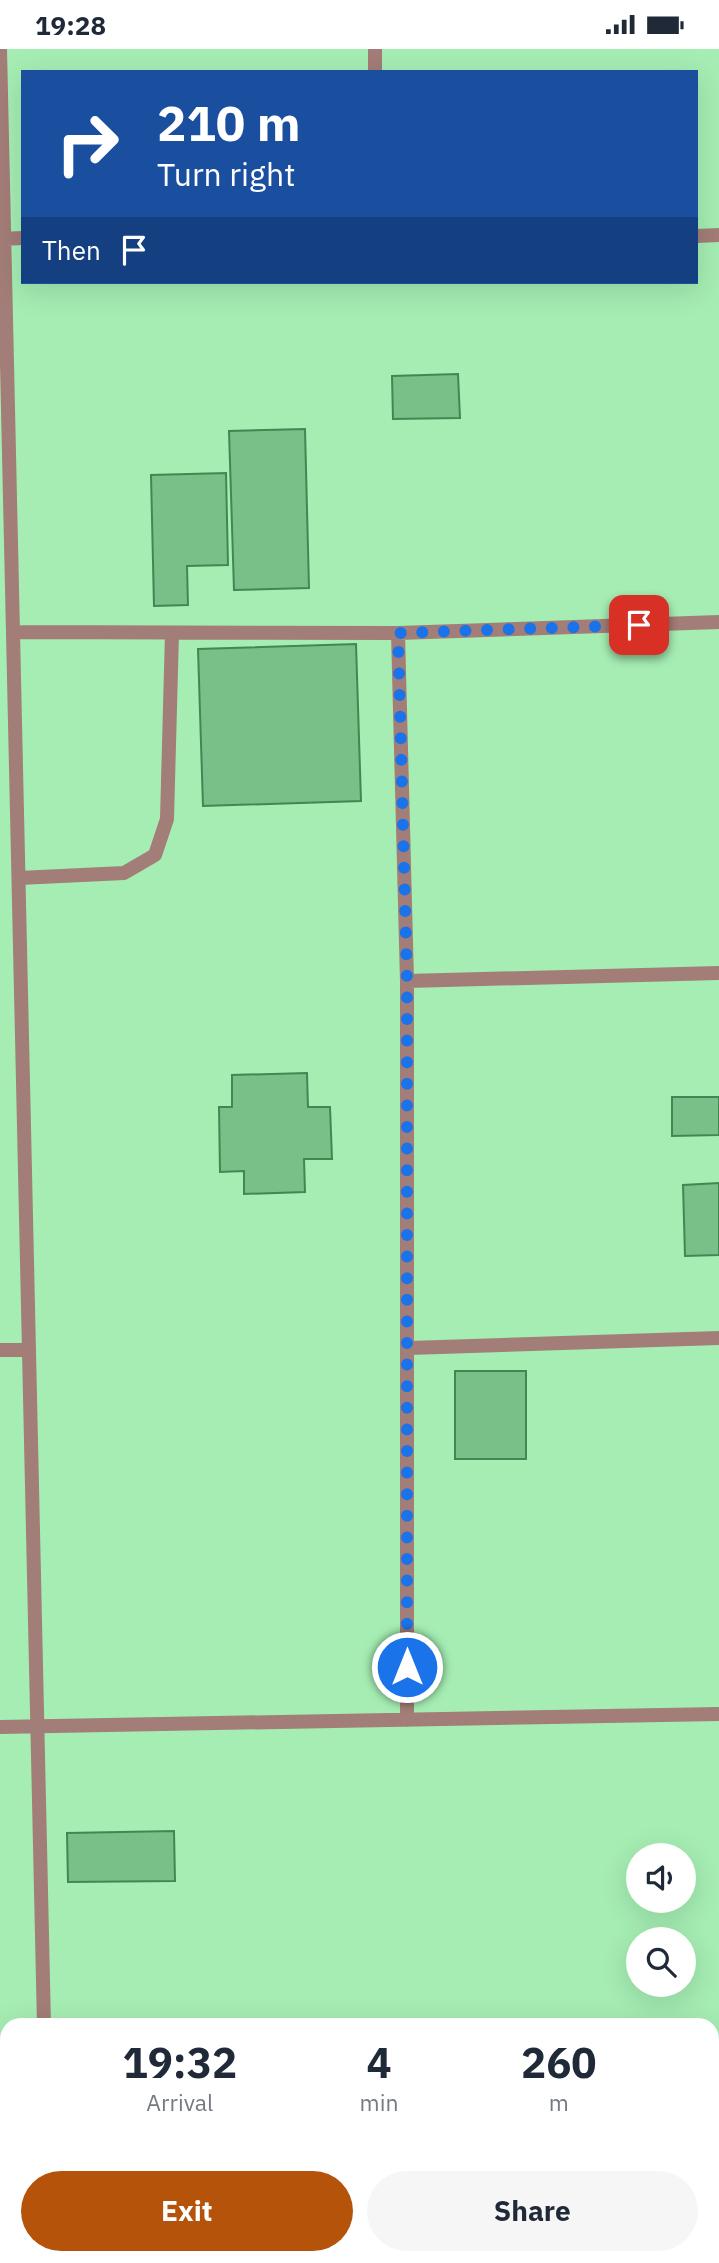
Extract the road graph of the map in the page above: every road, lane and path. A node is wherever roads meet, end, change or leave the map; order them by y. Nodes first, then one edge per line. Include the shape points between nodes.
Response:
1 (1, 49) edge
2 (375, 49) edge
3 (375, 70) edge
4 (719, 235) edge
5 (698, 236) edge
6 (2, 238) edge
7 (21, 238) edge
8 (719, 622) edge
9 (13, 632) junction
10 (172, 633) junction
11 (398, 633) junction
12 (19, 878) junction
13 (719, 973) edge
14 (407, 981) junction
15 (719, 1338) edge
16 (409, 1348) junction
17 (0, 1350) edge
18 (29, 1350) junction
19 (719, 1714) edge
20 (407, 1720) junction
21 (38, 1726) junction
22 (0, 1727) edge
23 (44, 2018) edge

1 - 6 street
2 - 3 street
4 - 5 street
6 - 7 street
6 - 9 street
8 - 11 street
9 - 10 street
9 - 12 street
10 - 11 street
10 - 12 street via 167,819 155,855 124,873
11 - 14 street
12 - 18 street
13 - 14 street
14 - 16 street
15 - 16 street
16 - 20 street
17 - 18 street
18 - 21 street
19 - 20 street
20 - 21 street
21 - 22 street
21 - 23 street

